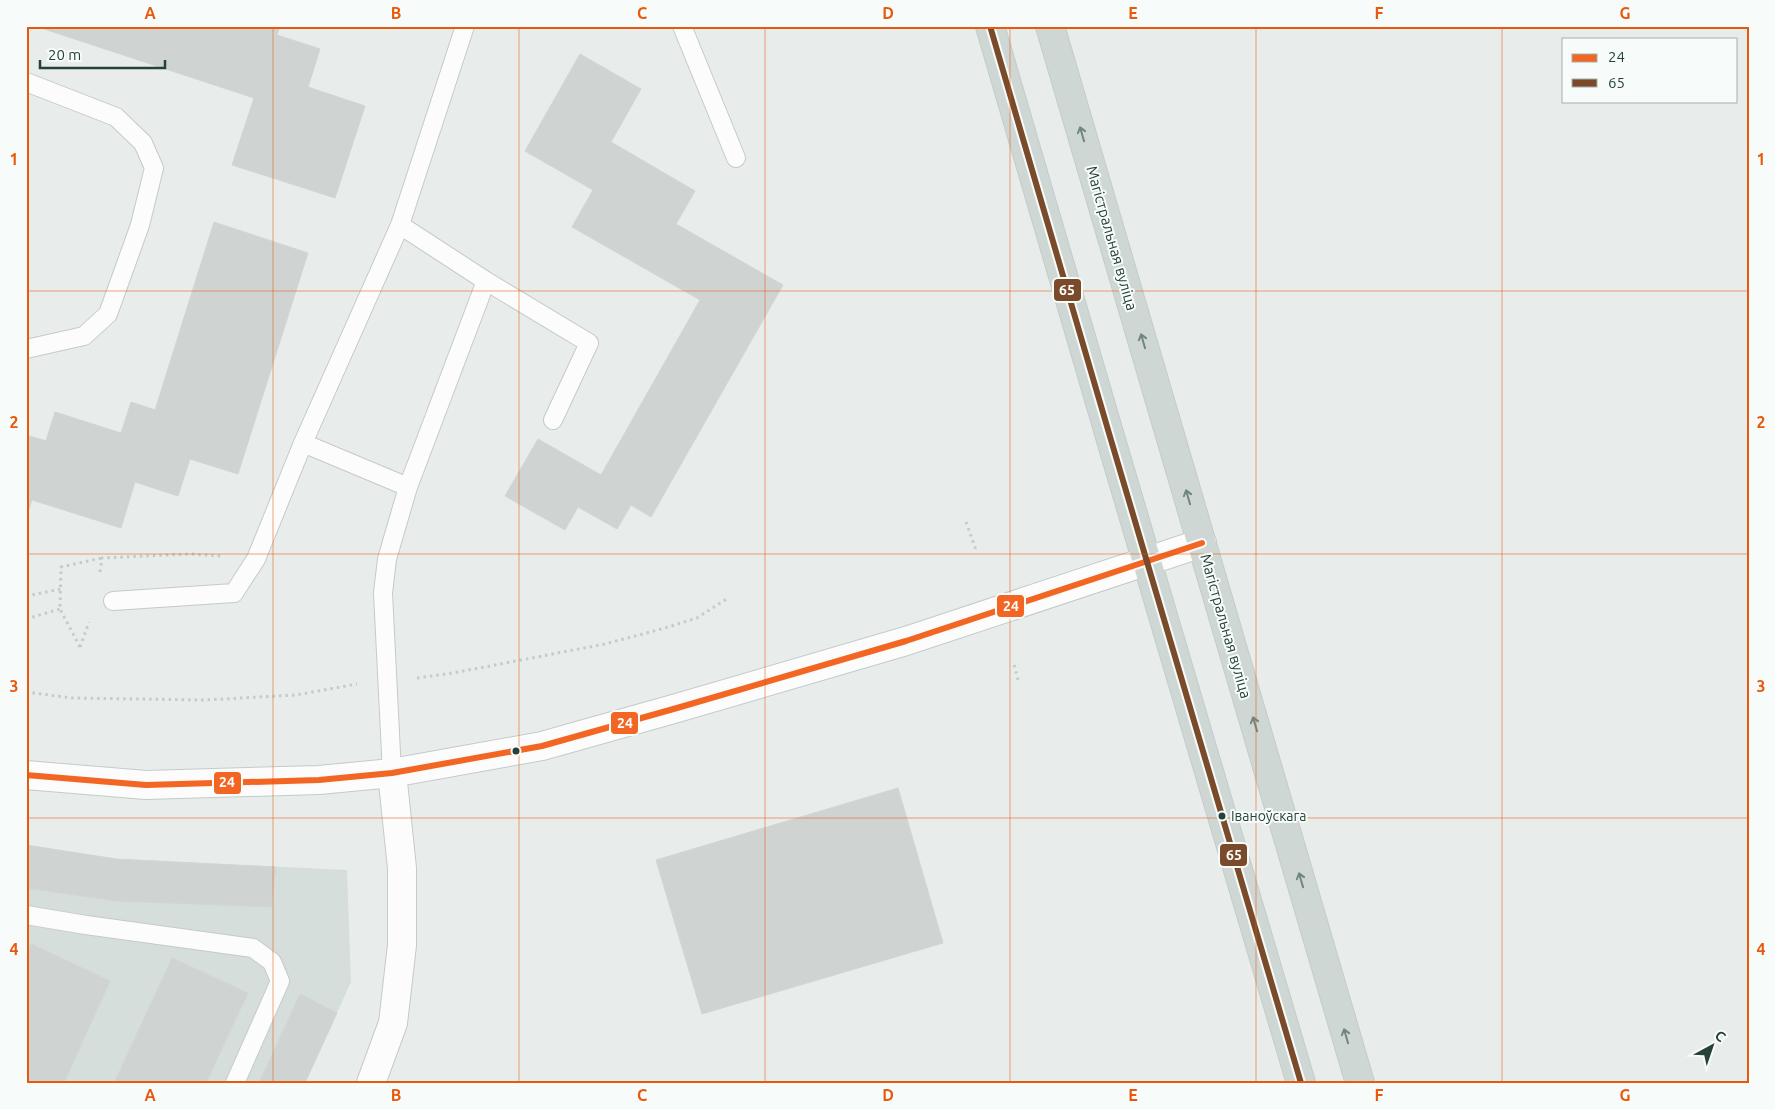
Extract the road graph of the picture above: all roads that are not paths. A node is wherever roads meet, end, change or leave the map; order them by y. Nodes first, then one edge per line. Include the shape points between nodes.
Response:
1 (465, 26) edge
2 (682, 26) edge
3 (990, 26) edge
4 (1050, 26) edge
5 (26, 82) edge
6 (736, 158) dead end
7 (400, 225) junction
8 (486, 281) junction
9 (26, 349) edge
10 (553, 420) dead end
11 (303, 443) junction
12 (408, 487) junction
13 (1202, 543) junction
14 (1146, 561) junction
15 (113, 600) dead end
16 (392, 773) junction
17 (26, 775) edge
18 (26, 915) edge
19 (235, 1083) edge
20 (371, 1083) edge
21 (1300, 1083) edge
22 (1360, 1083) edge

1 - 7 lane
2 - 6 lane
3 - 14 main road
13 -> 4 main road, Магістральная вуліца
5 - 9 lane via 116,117 143,143 154,168 140,225 108,314 84,336
7 - 8 lane
7 - 11 lane
8 - 10 lane via 589,343
8 - 12 lane
11 - 12 lane
11 - 15 lane via 256,559 234,593
12 - 16 lane via 387,560 383,593
13 - 14 main road
22 -> 13 main road, Магістральная вуліца
14 - 16 main road via 906,640 542,746
14 - 21 main road
16 - 17 main road via 319,780 146,785
16 - 20 main road via 402,868 402,945 392,1023
18 - 19 lane via 253,948 272,962 280,981

